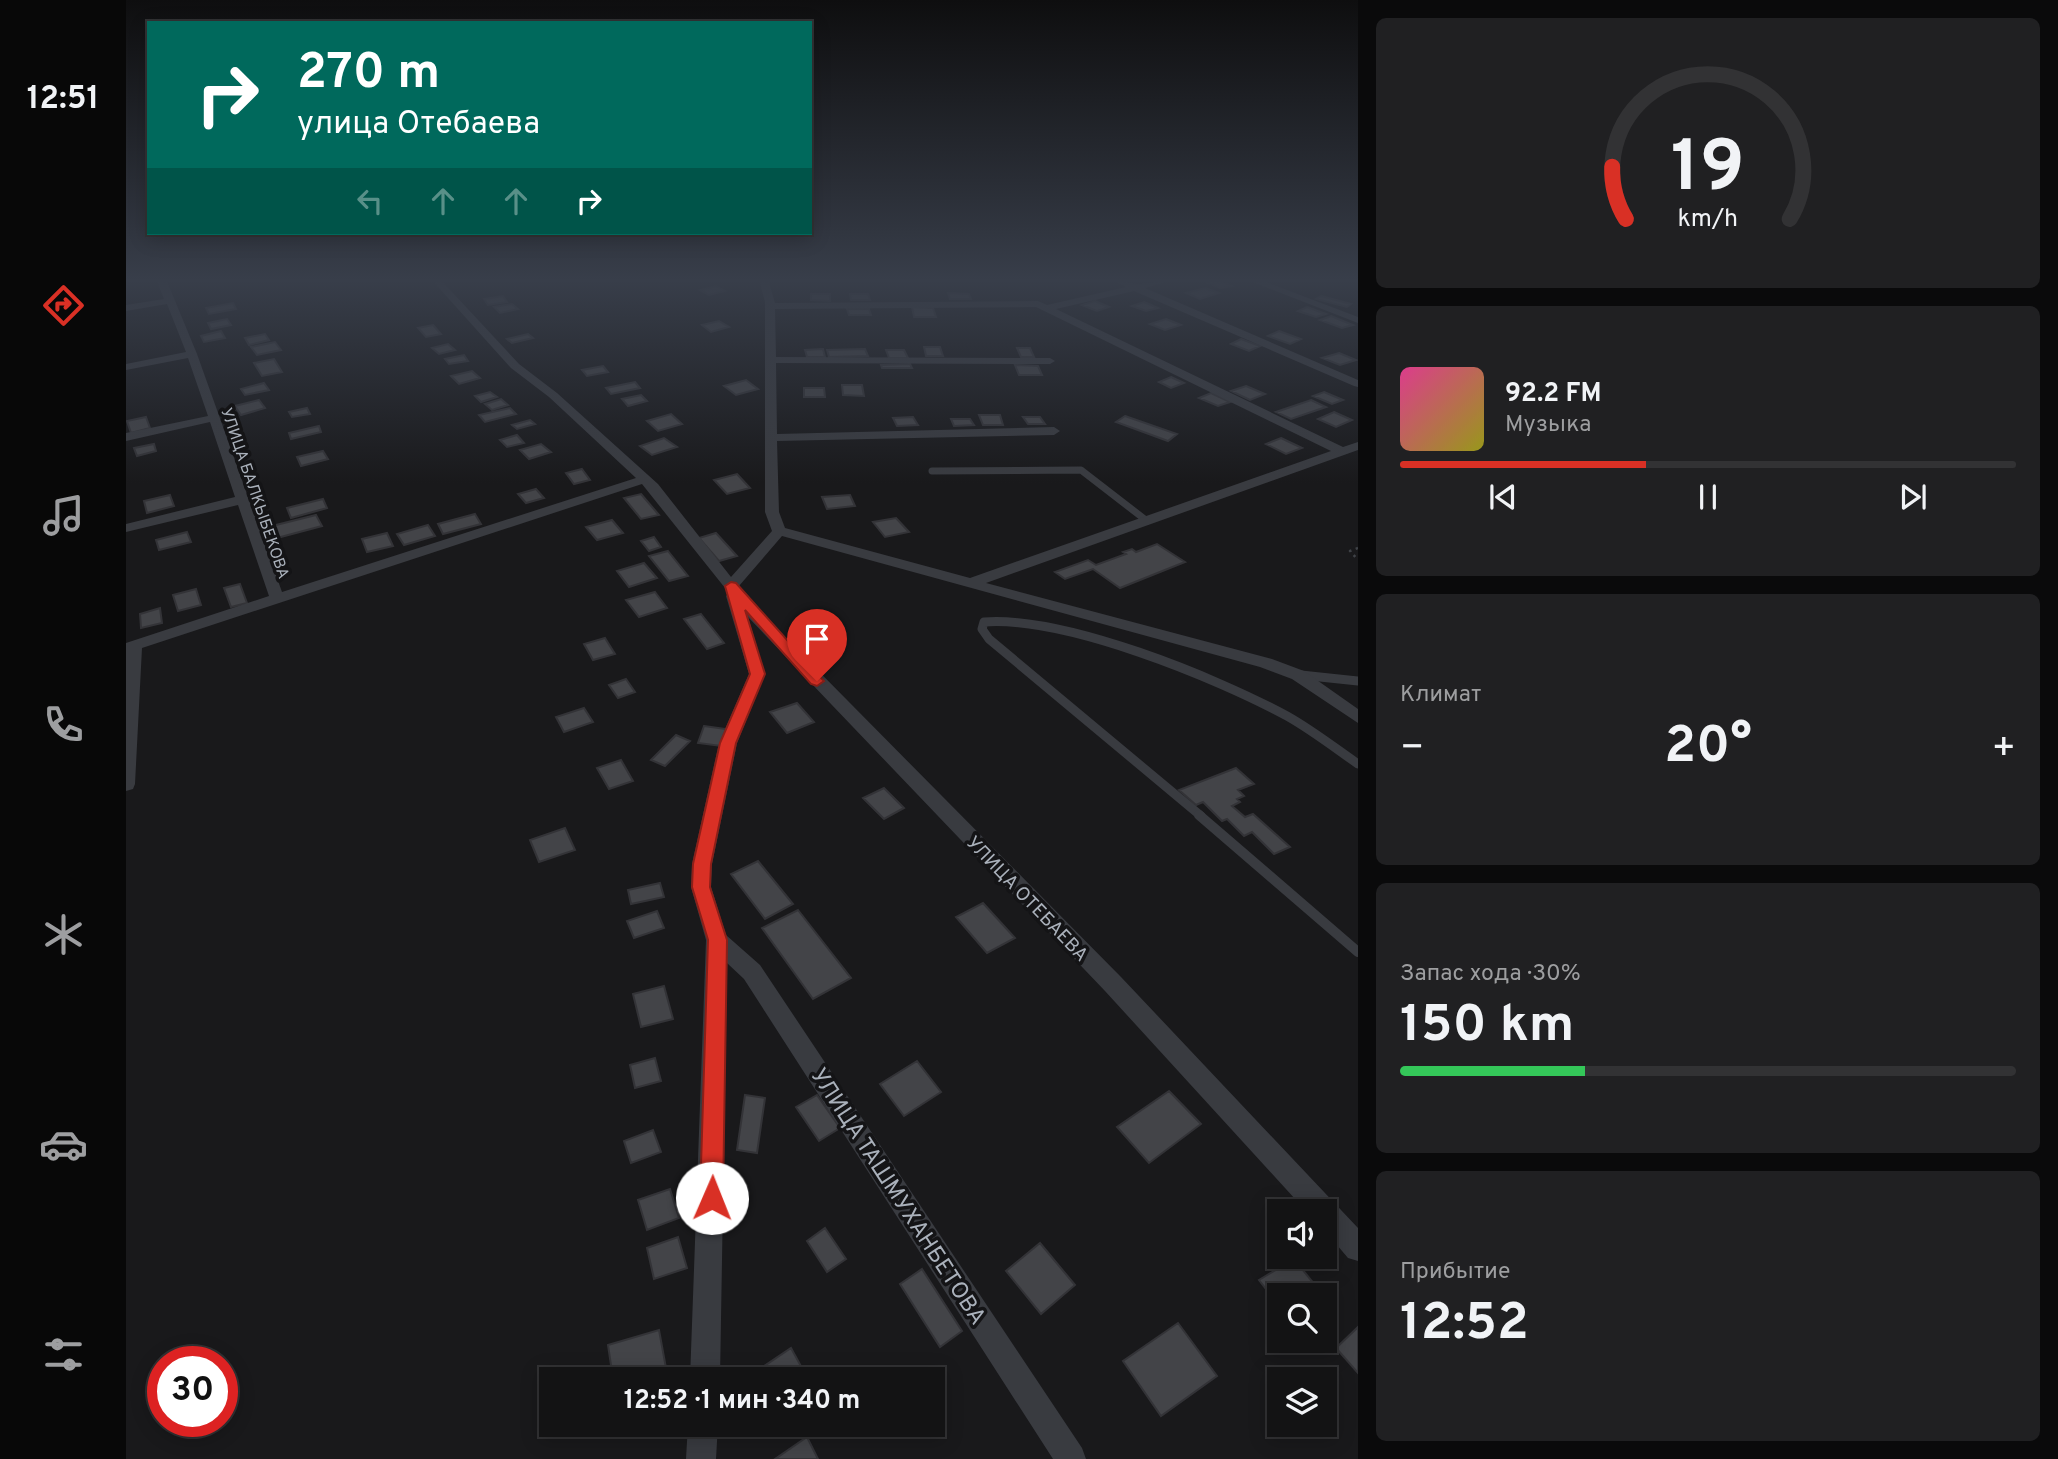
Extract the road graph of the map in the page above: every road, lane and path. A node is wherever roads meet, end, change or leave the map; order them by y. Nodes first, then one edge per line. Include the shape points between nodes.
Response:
1 (189, 347) edge
2 (498, 347) edge
3 (771, 347) edge
4 (1127, 347) edge
5 (1272, 347) edge
6 (192, 354) junction
7 (771, 360) junction
8 (1050, 361) dead end
9 (126, 367) edge
10 (1358, 384) edge
11 (214, 418) junction
12 (1054, 431) dead end
13 (126, 437) edge
14 (771, 438) junction
15 (1358, 446) edge
16 (1343, 452) junction
17 (932, 471) dead end
18 (645, 479) junction
19 (241, 499) junction
20 (1147, 521) junction
21 (126, 528) edge
22 (779, 531) junction
23 (1358, 548) edge
24 (1358, 560) edge
25 (971, 583) junction
26 (731, 586) junction
27 (276, 599) junction
28 (130, 647) edge
29 (1298, 675) junction
30 (1358, 681) edge
31 (1358, 717) edge
32 (1358, 764) edge
33 (126, 784) edge
34 (717, 940) junction
35 (1358, 952) edge
36 (1312, 1199) edge
37 (1337, 1226) edge
38 (1358, 1248) edge
39 (705, 1367) edge
40 (702, 1437) edge
41 (701, 1459) edge
42 (1071, 1459) edge

1 - 6 street, УЛИЦА БАЛКЫБЕКОВА
2 - 18 street, УЛИЦА ОТЕБАЕВА
3 - 7 street
4 - 16 street
5 - 10 street
6 - 9 street
6 - 11 street, УЛИЦА БАЛКЫБЕКОВА
7 - 8 street
7 - 14 street
11 - 13 street
11 - 19 street, УЛИЦА БАЛКЫБЕКОВА
12 - 14 street
14 - 22 street via 772,512
15 - 16 street
16 - 20 street
17 - 20 lane via 1081,471
18 - 26 street, УЛИЦА ОТЕБАЕВА
18 - 27 street
19 - 21 street
19 - 27 street, УЛИЦА БАЛКЫБЕКОВА
20 - 25 street
22 - 25 street
22 - 26 street
23 - 24 path via 1350,551
25 - 29 street
26 - 34 street via 757,674 728,743 702,864 701,887
26 - 36 street, УЛИЦА ОТЕБАЕВА
27 - 28 street
28 - 33 street
29 - 30 lane
29 - 31 street
32 - 35 lane via 1290,717 1107,642 1012,620 984,622 982,629 989,639
34 - 39 street
34 - 42 street, УЛИЦА ТАШМУХАНБЕТОВА via 752,972
37 - 38 street, УЛИЦА ОТЕБАЕВА
40 - 41 street

